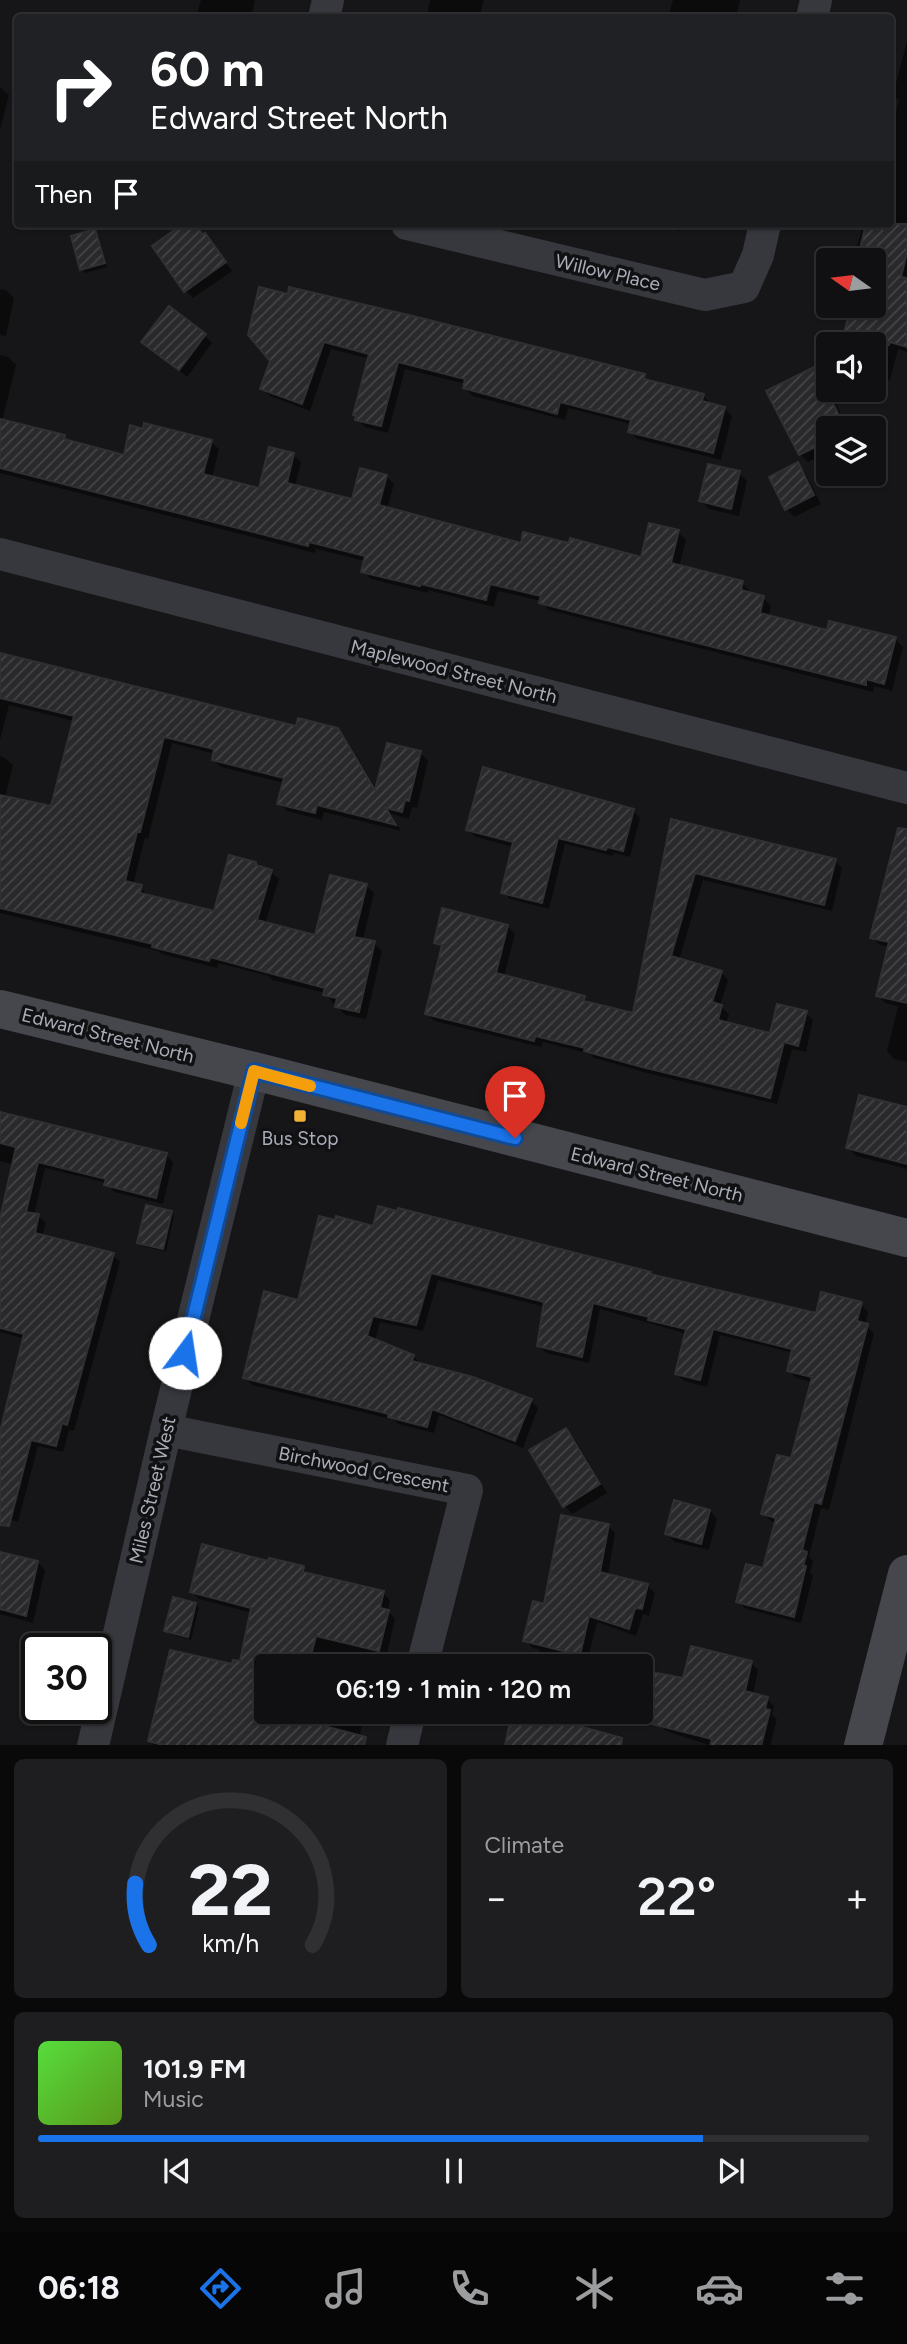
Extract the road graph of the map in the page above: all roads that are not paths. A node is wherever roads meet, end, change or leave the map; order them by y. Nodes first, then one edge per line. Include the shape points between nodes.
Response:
1 (424, 228) edge
2 (764, 228) edge
3 (0, 554) edge
4 (907, 788) edge
5 (0, 1009) edge
6 (254, 1071) junction
7 (907, 1238) edge
8 (166, 1430) junction
9 (907, 1574) edge
10 (425, 1654) edge
11 (407, 1724) edge
12 (93, 1745) edge
13 (402, 1745) edge
14 (863, 1745) edge

1 - 2 street, Willow Place via 705,295 744,287
3 - 4 street, Maplewood Street North
5 - 6 main road, Edward Street North
6 - 7 main road, Edward Street North
6 - 8 street, Miles Street West
8 - 10 street, Birchwood Crescent via 467,1490
8 - 12 street, Miles Street West
9 - 14 main road
11 - 13 street

